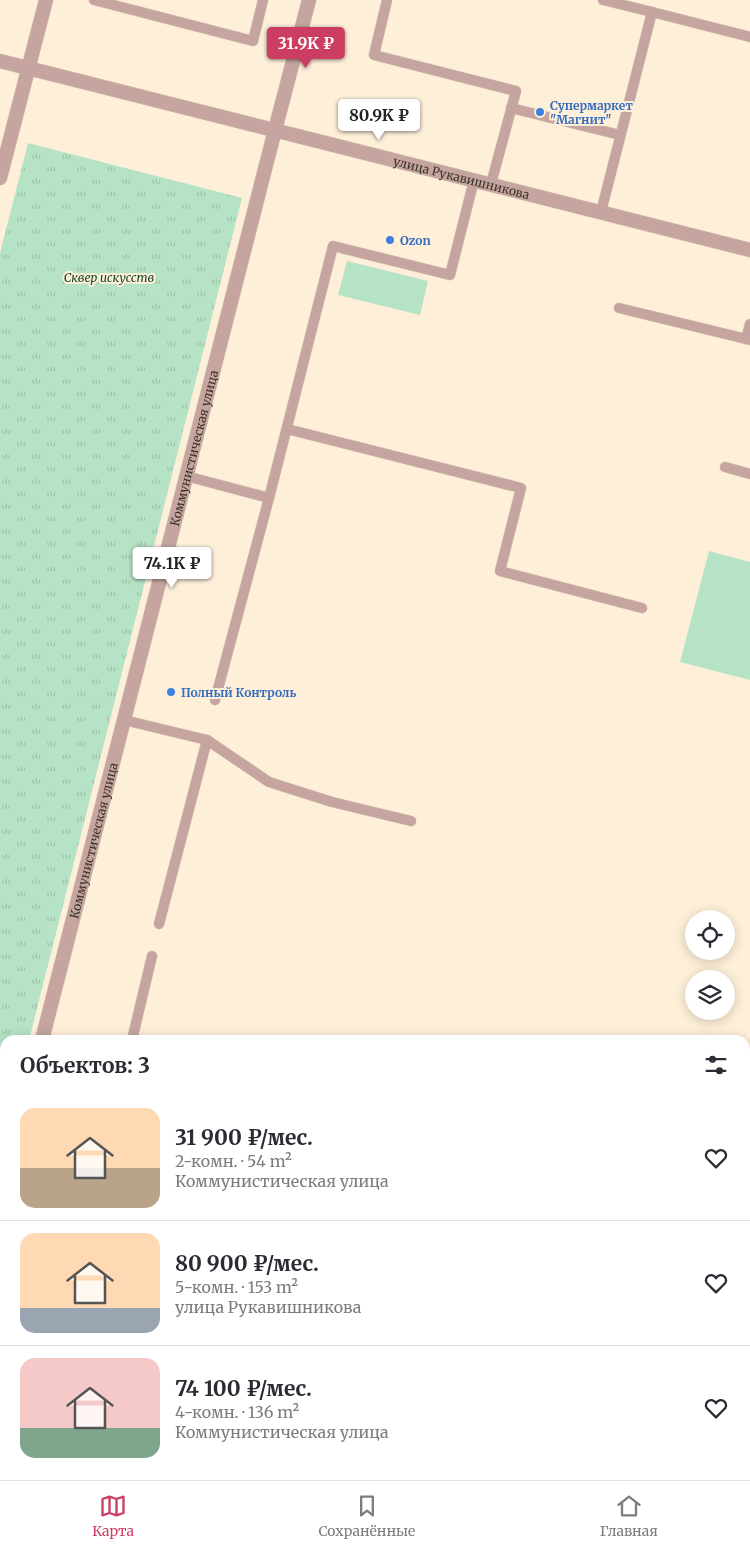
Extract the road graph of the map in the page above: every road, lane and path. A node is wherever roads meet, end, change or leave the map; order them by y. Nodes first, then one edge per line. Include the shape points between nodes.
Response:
1 (46, 0) edge
2 (94, 0) edge
3 (263, 0) edge
4 (309, 0) edge
5 (387, 0) edge
6 (603, 0) edge
7 (652, 12) junction
8 (750, 37) edge
9 (0, 61) edge
10 (28, 68) junction
11 (511, 108) junction
12 (275, 130) junction
13 (620, 135) junction
14 (0, 178) edge
15 (474, 180) junction
16 (491, 184) junction
17 (600, 212) junction
18 (750, 250) edge
19 (619, 308) dead end
20 (750, 324) edge
21 (748, 340) edge
22 (287, 429) junction
23 (725, 467) dead end
24 (750, 474) edge
25 (186, 476) junction
26 (269, 498) junction
27 (642, 608) dead end
28 (214, 700) dead end
29 (124, 720) junction
30 (207, 740) junction
31 (411, 821) dead end
32 (160, 924) dead end
33 (152, 956) dead end
34 (43, 1035) edge
35 (133, 1035) edge

1 - 10 street
2 - 3 lane via 252,40
4 - 12 street, Коммунистическая улица
5 - 11 lane via 374,55 516,91
6 - 7 lane
7 - 8 lane
7 - 13 lane
9 - 10 street, улица Рукавишникова
10 - 12 street, улица Рукавишникова
10 - 14 street
11 - 13 lane
11 - 16 lane
12 - 15 street, улица Рукавишникова
12 - 25 street, Коммунистическая улица
13 - 17 lane
15 - 16 street, улица Рукавишникова
15 - 22 lane via 450,275 333,246
16 - 17 street, улица Рукавишникова
17 - 18 street, улица Рукавишникова
19 - 21 lane
20 - 21 lane
22 - 26 lane
22 - 27 lane via 521,488 500,572
23 - 24 lane
25 - 26 lane
25 - 29 street, Коммунистическая улица
26 - 28 lane
29 - 30 lane
29 - 34 street, Коммунистическая улица
30 - 31 lane via 269,782 332,802
30 - 32 lane
33 - 35 lane

